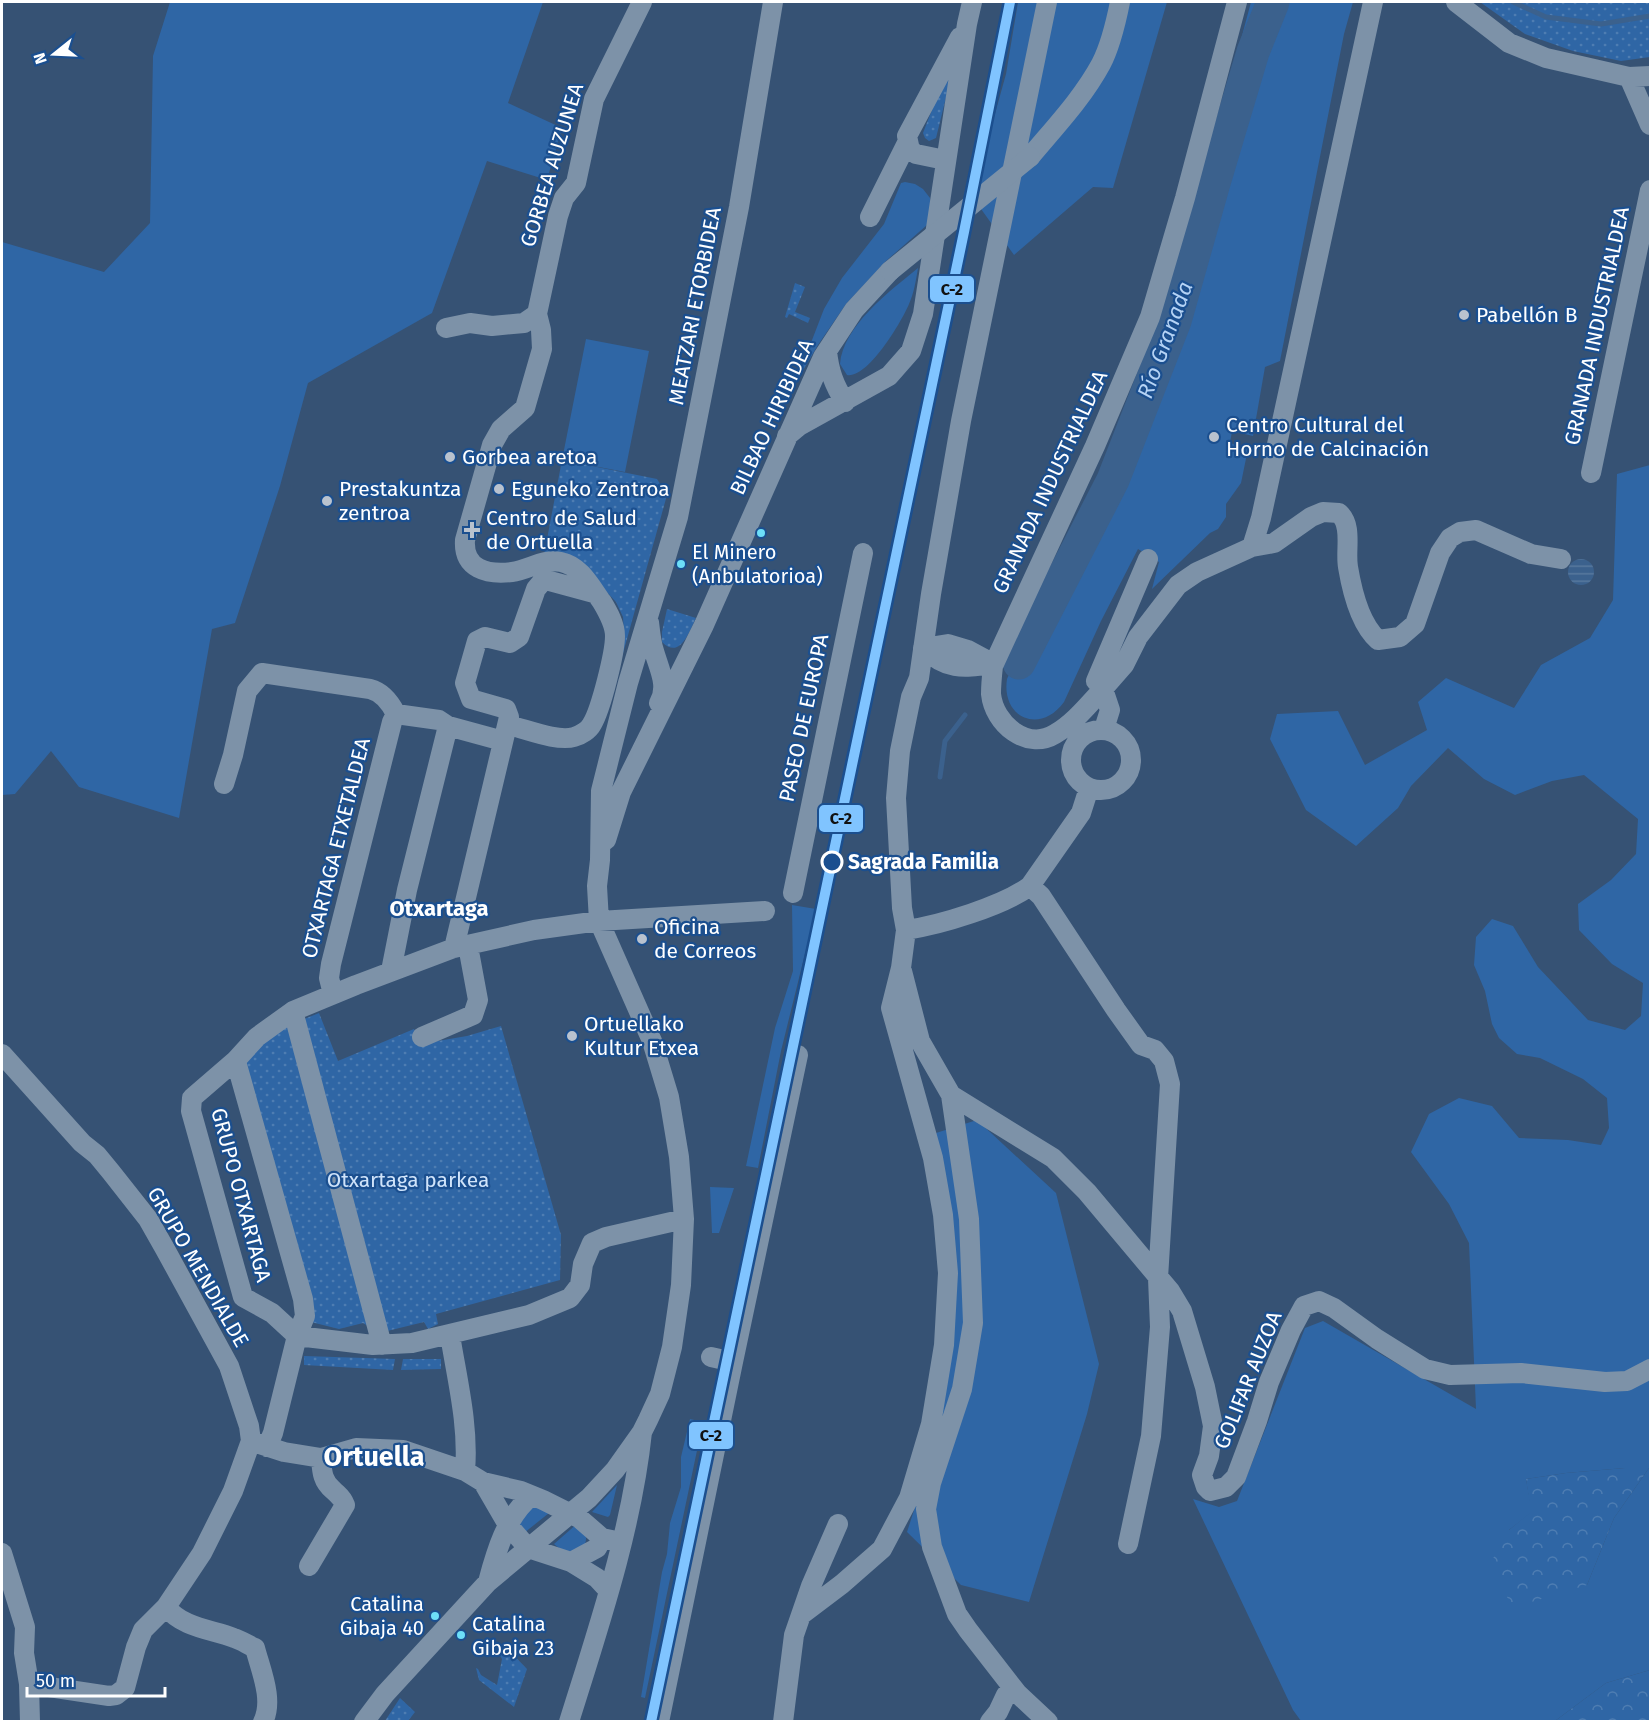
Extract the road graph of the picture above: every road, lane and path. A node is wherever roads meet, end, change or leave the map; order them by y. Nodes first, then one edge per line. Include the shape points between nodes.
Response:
1 (642, 2) edge
2 (773, 2) edge
3 (972, 2) edge
4 (1047, 2) edge
5 (1120, 2) edge
6 (1237, 2) edge
7 (1373, 2) edge
8 (1456, 2) edge
9 (967, 24) junction
10 (1650, 76) edge
11 (1629, 77) junction
12 (1650, 124) edge
13 (907, 143) junction
14 (945, 160) junction
15 (1650, 190) edge
16 (870, 217) dead end
17 (537, 314) junction
18 (446, 328) dead end
19 (827, 351) junction
20 (845, 402) junction
21 (788, 436) junction
22 (1590, 473) dead end
23 (1252, 547) junction
24 (863, 553) dead end
25 (1148, 559) dead end
26 (1562, 559) dead end
27 (932, 587) junction
28 (594, 593) junction
29 (648, 616) junction
30 (1004, 640) junction
31 (948, 644) junction
32 (653, 648) junction
33 (922, 648) junction
34 (687, 656) junction
35 (960, 661) junction
36 (994, 664) junction
37 (919, 678) junction
38 (606, 681) junction
39 (628, 683) junction
40 (1103, 689) junction
41 (668, 690) junction
42 (994, 704) junction
43 (396, 714) junction
44 (448, 726) junction
45 (1104, 729) junction
46 (506, 733) junction
47 (224, 784) dead end
48 (1089, 788) junction
49 (600, 860) junction
50 (1030, 886) junction
51 (793, 893) dead end
52 (765, 911) dead end
53 (600, 921) junction
54 (906, 930) junction
55 (461, 947) junction
56 (902, 968) junction
57 (391, 971) junction
58 (333, 994) junction
59 (293, 1011) junction
60 (422, 1037) dead end
61 (2, 1054) edge
62 (798, 1055) dead end
63 (236, 1060) junction
64 (951, 1095) junction
65 (684, 1220) junction
66 (1158, 1278) junction
67 (450, 1335) junction
68 (297, 1336) junction
69 (382, 1345) junction
70 (711, 1357) dead end
71 (733, 1362) junction
72 (1650, 1369) edge
73 (642, 1432) junction
74 (259, 1444) junction
75 (321, 1458) junction
76 (465, 1471) junction
77 (483, 1482) junction
78 (531, 1496) junction
79 (570, 1513) junction
80 (838, 1524) dead end
81 (508, 1525) junction
82 (611, 1540) junction
83 (1128, 1544) dead end
84 (528, 1548) junction
85 (2, 1553) edge
86 (571, 1562) junction
87 (309, 1566) dead end
88 (488, 1582) junction
89 (609, 1591) junction
90 (9, 1604) edge
91 (166, 1607) junction
92 (801, 1615) junction
93 (29, 1684) junction
94 (1017, 1693) junction
95 (30, 1722) edge
96 (263, 1722) edge
97 (364, 1722) edge
98 (569, 1722) edge
99 (659, 1722) edge
100 (783, 1722) edge
101 (990, 1722) edge
102 (1048, 1722) edge

1 - 17 street, GORBEA AUZUNEA via 594,99 576,183 564,198 558,216
2 - 29 street, MEATZARI ETORBIDEA via 739,207 678,517
3 - 9 street
4 - 27 street, GOLIFAR AUZOA via 961,421
5 - 19 street, BILBAO HIRIBIDEA, bridge via 1101,62 1077,102 1030,157 890,271 854,310
6 - 30 street, GRANADA INDUSTRIALDEA via 1150,317 1095,446
7 - 23 street via 1262,518
8 - 11 street via 1509,43 1546,58
9 - 13 street via 907,136
9 - 14 street
10 - 11 street
11 - 12 street
13 - 14 street via 916,153
13 - 16 street
14 - 20 street via 922,314 911,351 889,376
15 - 22 street, GRANADA INDUSTRIALDEA
17 - 18 street via 524,323 470,323
17 - 28 street, GORBEA AUZUNEA via 542,348 525,408 501,429 492,445 464,552 469,562 495,572 561,562 580,570
19 - 20 street via 829,370
19 - 21 street, BILBAO HIRIBIDEA
20 - 21 street
21 - 34 street, BILBAO HIRIBIDEA via 734,561
23 - 26 street via 1274,543 1323,512 1339,513 1347,524 1348,566 1359,610 1378,640 1400,637 1415,624 1440,553 1460,531 1476,530 1531,554
23 - 40 street via 1178,585
24 - 51 street, PASEO DE EUROPA
25 - 40 street via 1096,681
27 - 31 street, GOLIFAR AUZOA via 935,624
27 - 33 street, GOLIFAR AUZOA
28 - 38 street via 608,612 615,634
28 - 46 street via 546,580 536,589 519,638 510,643 485,637 477,641 465,683 471,699 507,709 510,717
29 - 32 street
29 - 39 street, MEATZARI ETORBIDEA
30 - 35 street
30 - 36 street, GRANADA INDUSTRIALDEA
31 - 33 street
31 - 35 street
32 - 34 street via 665,657
32 - 41 street
33 - 35 street
33 - 37 street, GOLIFAR AUZOA
34 - 41 street, BILBAO HIRIBIDEA
35 - 36 street
35 - 37 street
35 - 42 street
36 - 42 street, GRANADA INDUSTRIALDEA
37 - 54 street, GOLIFAR AUZOA via 900,751 896,798
38 - 39 street
38 - 46 street via 592,724 585,733 561,739
39 - 41 street via 639,680
39 - 49 street, MEATZARI ETORBIDEA via 601,791
40 - 42 street via 1053,735 1032,740 1015,734 1001,720
40 - 45 street via 1110,710
41 - 49 street, BILBAO HIRIBIDEA via 626,765
43 - 44 street via 439,720
43 - 47 street via 380,692 262,673 247,691
43 - 58 street, OTXARTAGA ETXETALDEA via 331,964
44 - 46 street
44 - 57 street
45 - 48 street via 1081,737 1071,753 1072,770
45 - 48 street via 1119,735 1128,746 1129,770 1117,785 1100,790
46 - 55 street
48 - 50 street via 1080,813
49 - 53 street
50 - 54 street via 1010,899
50 - 66 street via 1041,896 1141,1045 1155,1050 1164,1061 1170,1084
52 - 53 street, GRUPO OTXARTAGA
53 - 55 street, GRUPO OTXARTAGA via 534,930
53 - 65 street via 652,1041 669,1097
54 - 56 street, GOLIFAR AUZOA
55 - 57 street, GRUPO OTXARTAGA
55 - 60 street via 478,1000 473,1015
56 - 64 street, GOLIFAR AUZOA via 920,1041
56 - 92 street, GOLIFAR AUZOA via 891,1008 933,1158 948,1273 944,1345 932,1424 909,1498 882,1549
57 - 58 street, GRUPO OTXARTAGA
58 - 59 street, GRUPO OTXARTAGA
59 - 63 street, GRUPO OTXARTAGA via 257,1037
59 - 69 street
61 - 74 street, GRUPO MENDIALDE via 97,1155 148,1219 226,1361
62 - 71 street
63 - 68 street, GRUPO OTXARTAGA via 303,1299 305,1316
63 - 68 street, GRUPO OTXARTAGA via 192,1098 191,1111 243,1297 272,1313
64 - 66 street, GOLIFAR AUZOA via 1053,1158 1087,1192
64 - 94 street, GOLIFAR AUZOA via 969,1219 973,1323 962,1389 926,1509 932,1547 957,1614
65 - 67 street via 592,1243 580,1285 570,1298 528,1315
65 - 73 street via 681,1285 672,1347 660,1394
66 - 72 street, GOLIFAR AUZOA via 1182,1311 1205,1387 1213,1426 1202,1475 1210,1491 1226,1487 1236,1477 1291,1330 1304,1306 1319,1301 1425,1369 1450,1375 1521,1372 1605,1382 1627,1381
66 - 83 street via 1160,1328 1151,1436
67 - 69 street
67 - 76 street via 461,1400
68 - 69 street
68 - 74 street via 273,1433
70 - 71 street
71 - 99 street
73 - 79 street via 615,1470
73 - 82 street via 639,1460
74 - 75 street
74 - 91 street via 202,1553
75 - 76 street via 356,1448 403,1449
75 - 87 street via 324,1480 345,1505
76 - 77 street
77 - 78 street
77 - 81 street
78 - 79 street
78 - 81 street
79 - 82 street
79 - 84 street
80 - 92 street
81 - 84 street
81 - 88 street
82 - 86 street
82 - 89 street
84 - 86 street
84 - 88 street
85 - 90 street
86 - 89 street via 597,1578
88 - 97 street
89 - 98 street
90 - 93 street via 25,1627 24,1663
91 - 93 street via 143,1630 125,1688 116,1695
91 - 96 street via 184,1622 255,1648 268,1702
92 - 100 street via 794,1635
93 - 95 street
94 - 101 street via 1006,1695
94 - 102 street, GOLIFAR AUZOA

